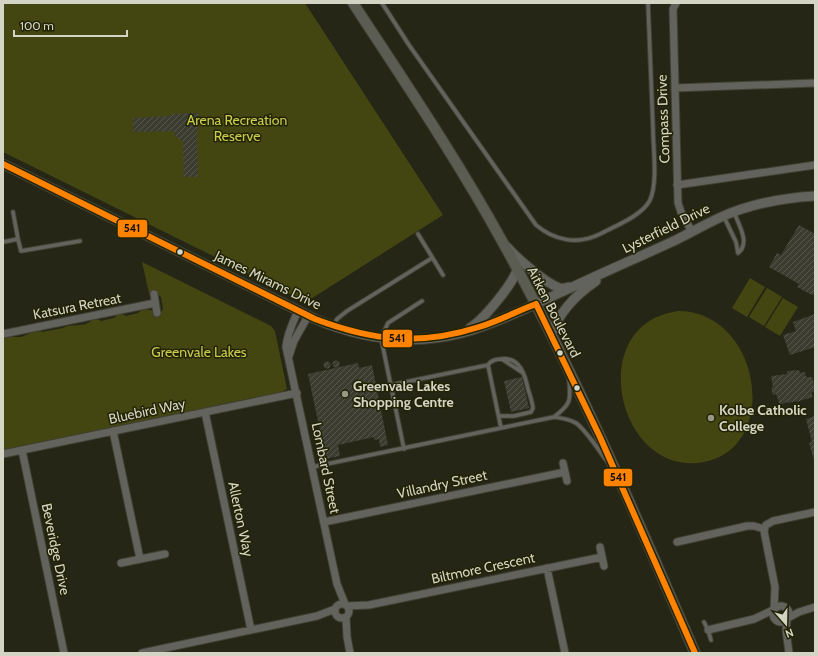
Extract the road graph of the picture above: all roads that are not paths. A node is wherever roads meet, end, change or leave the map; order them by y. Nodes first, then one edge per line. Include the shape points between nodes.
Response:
1 (353, 3) edge
2 (382, 3) edge
3 (648, 3) edge
4 (676, 3) edge
5 (815, 83) edge
6 (675, 88) junction
7 (3, 164) edge
8 (815, 166) edge
9 (677, 185) junction
10 (815, 196) edge
11 (13, 212) dead end
12 (734, 212) junction
13 (724, 216) junction
14 (692, 232) junction
15 (418, 234) dead end
16 (18, 239) junction
17 (80, 241) dead end
18 (502, 241) junction
19 (3, 242) edge
20 (432, 258) junction
21 (618, 267) junction
22 (517, 270) junction
23 (443, 275) dead end
24 (573, 286) junction
25 (154, 294) dead end
26 (422, 301) dead end
27 (156, 303) junction
28 (536, 304) junction
29 (298, 311) junction
30 (158, 313) dead end
31 (308, 316) junction
32 (333, 326) junction
33 (462, 333) junction
34 (3, 334) edge
35 (551, 335) junction
36 (381, 338) junction
37 (289, 356) junction
38 (488, 365) junction
39 (569, 372) junction
40 (391, 385) junction
41 (297, 393) junction
42 (205, 412) junction
43 (499, 416) junction
44 (554, 417) junction
45 (502, 428) junction
46 (113, 431) junction
47 (404, 448) junction
48 (22, 450) junction
49 (3, 454) edge
50 (563, 463) dead end
51 (312, 467) junction
52 (565, 472) junction
53 (617, 474) junction
54 (567, 481) dead end
55 (815, 512) edge
56 (324, 522) junction
57 (764, 529) junction
58 (677, 542) dead end
59 (600, 547) dead end
60 (165, 554) dead end
61 (602, 557) junction
62 (140, 559) junction
63 (121, 563) dead end
64 (604, 566) dead end
65 (547, 568) junction
66 (775, 587) junction
67 (787, 607) junction
68 (813, 608) edge
69 (774, 609) junction
70 (342, 611) junction
71 (754, 619) junction
72 (788, 619) junction
73 (776, 620) junction
74 (704, 622) dead end
75 (251, 630) junction
76 (708, 630) junction
77 (711, 640) dead end
78 (787, 642) junction
79 (166, 651) edge
80 (64, 653) edge
81 (142, 653) edge
82 (350, 653) edge
83 (565, 653) edge
84 (695, 653) edge
85 (789, 653) edge

1 - 18 main road, Aitken Boulevard via 472,188
2 - 3 lane via 536,225 545,233 566,241 596,236 624,222 650,200 654,186 654,158
4 - 6 street, Compass Drive via 673,9
5 - 6 street
6 - 9 street, Compass Drive
7 - 29 street, James Mirams Drive
8 - 9 street
9 - 14 street, Compass Drive via 678,203
10 - 12 street, Lysterfield Drive via 776,200
11 - 16 lane
12 - 13 street, Lysterfield Drive
12 - 13 lane via 744,241 738,253 736,242
13 - 14 street, Lysterfield Drive
14 - 21 street, Lysterfield Drive
15 - 20 lane
16 - 17 lane via 21,251
16 - 19 lane
18 - 22 main road, Aitken Boulevard
18 - 24 street via 554,286 563,289
20 - 23 lane
20 - 32 lane via 347,311
21 - 24 street, Lysterfield Drive
21 - 35 street via 587,287 558,319
22 - 28 main road, Aitken Boulevard
22 - 33 street via 511,282 486,313
24 - 28 street, Lysterfield Drive
25 - 27 street
26 - 36 lane via 388,323
27 - 30 street
27 - 34 street, Katsura Retreat
28 - 33 street, James Mirams Drive
28 - 35 main road, Aitken Boulevard
29 - 31 street, James Mirams Drive
29 - 37 street, Lombard Street via 286,340
31 - 32 street, James Mirams Drive
31 - 37 street
32 - 36 street, James Mirams Drive
33 - 36 street, James Mirams Drive via 428,339
35 - 39 main road, Aitken Boulevard
36 - 40 lane
37 - 41 street, Lombard Street
38 - 40 lane
38 - 43 lane
38 - 43 lane via 492,360 501,359 524,374 532,399 532,411 514,416
39 - 44 lane via 569,402 566,408
39 - 53 main road, Aitken Boulevard
40 - 47 lane
41 - 42 street, Bluebird Way
41 - 51 street, Lombard Street
42 - 46 street, Bluebird Way
42 - 75 street, Allerton Way
43 - 45 lane
44 - 45 lane
44 - 53 lane via 565,419 580,427
45 - 47 lane
46 - 48 street, Bluebird Way
46 - 62 street
47 - 51 lane
48 - 49 street, Bluebird Way
48 - 80 street, Beveridge Drive
50 - 52 street
51 - 56 street, Lombard Street
52 - 54 street
52 - 56 street, Villandry Street
53 - 84 main road, Aitken Boulevard
55 - 57 street via 768,523
56 - 70 street, Lombard Street
57 - 58 street via 747,526
57 - 66 street
59 - 61 street
60 - 62 street
61 - 64 street
61 - 65 street, Biltmore Crescent
62 - 63 street
65 - 70 street, Biltmore Crescent
65 - 83 street
66 - 67 street
66 - 69 street
67 - 68 street
67 - 69 street via 781,605
67 - 72 street
68 - 72 street
69 - 71 street
69 - 73 street via 772,615
70 - 75 street, Biltmore Crescent
70 - 82 street, Lombard Street
71 - 73 street
71 - 76 street
72 - 73 street via 782,622
72 - 78 street
73 - 78 street
74 - 76 lane
75 - 79 street, Biltmore Crescent
76 - 77 lane
78 - 85 street
79 - 81 street, Biltmore Crescent

